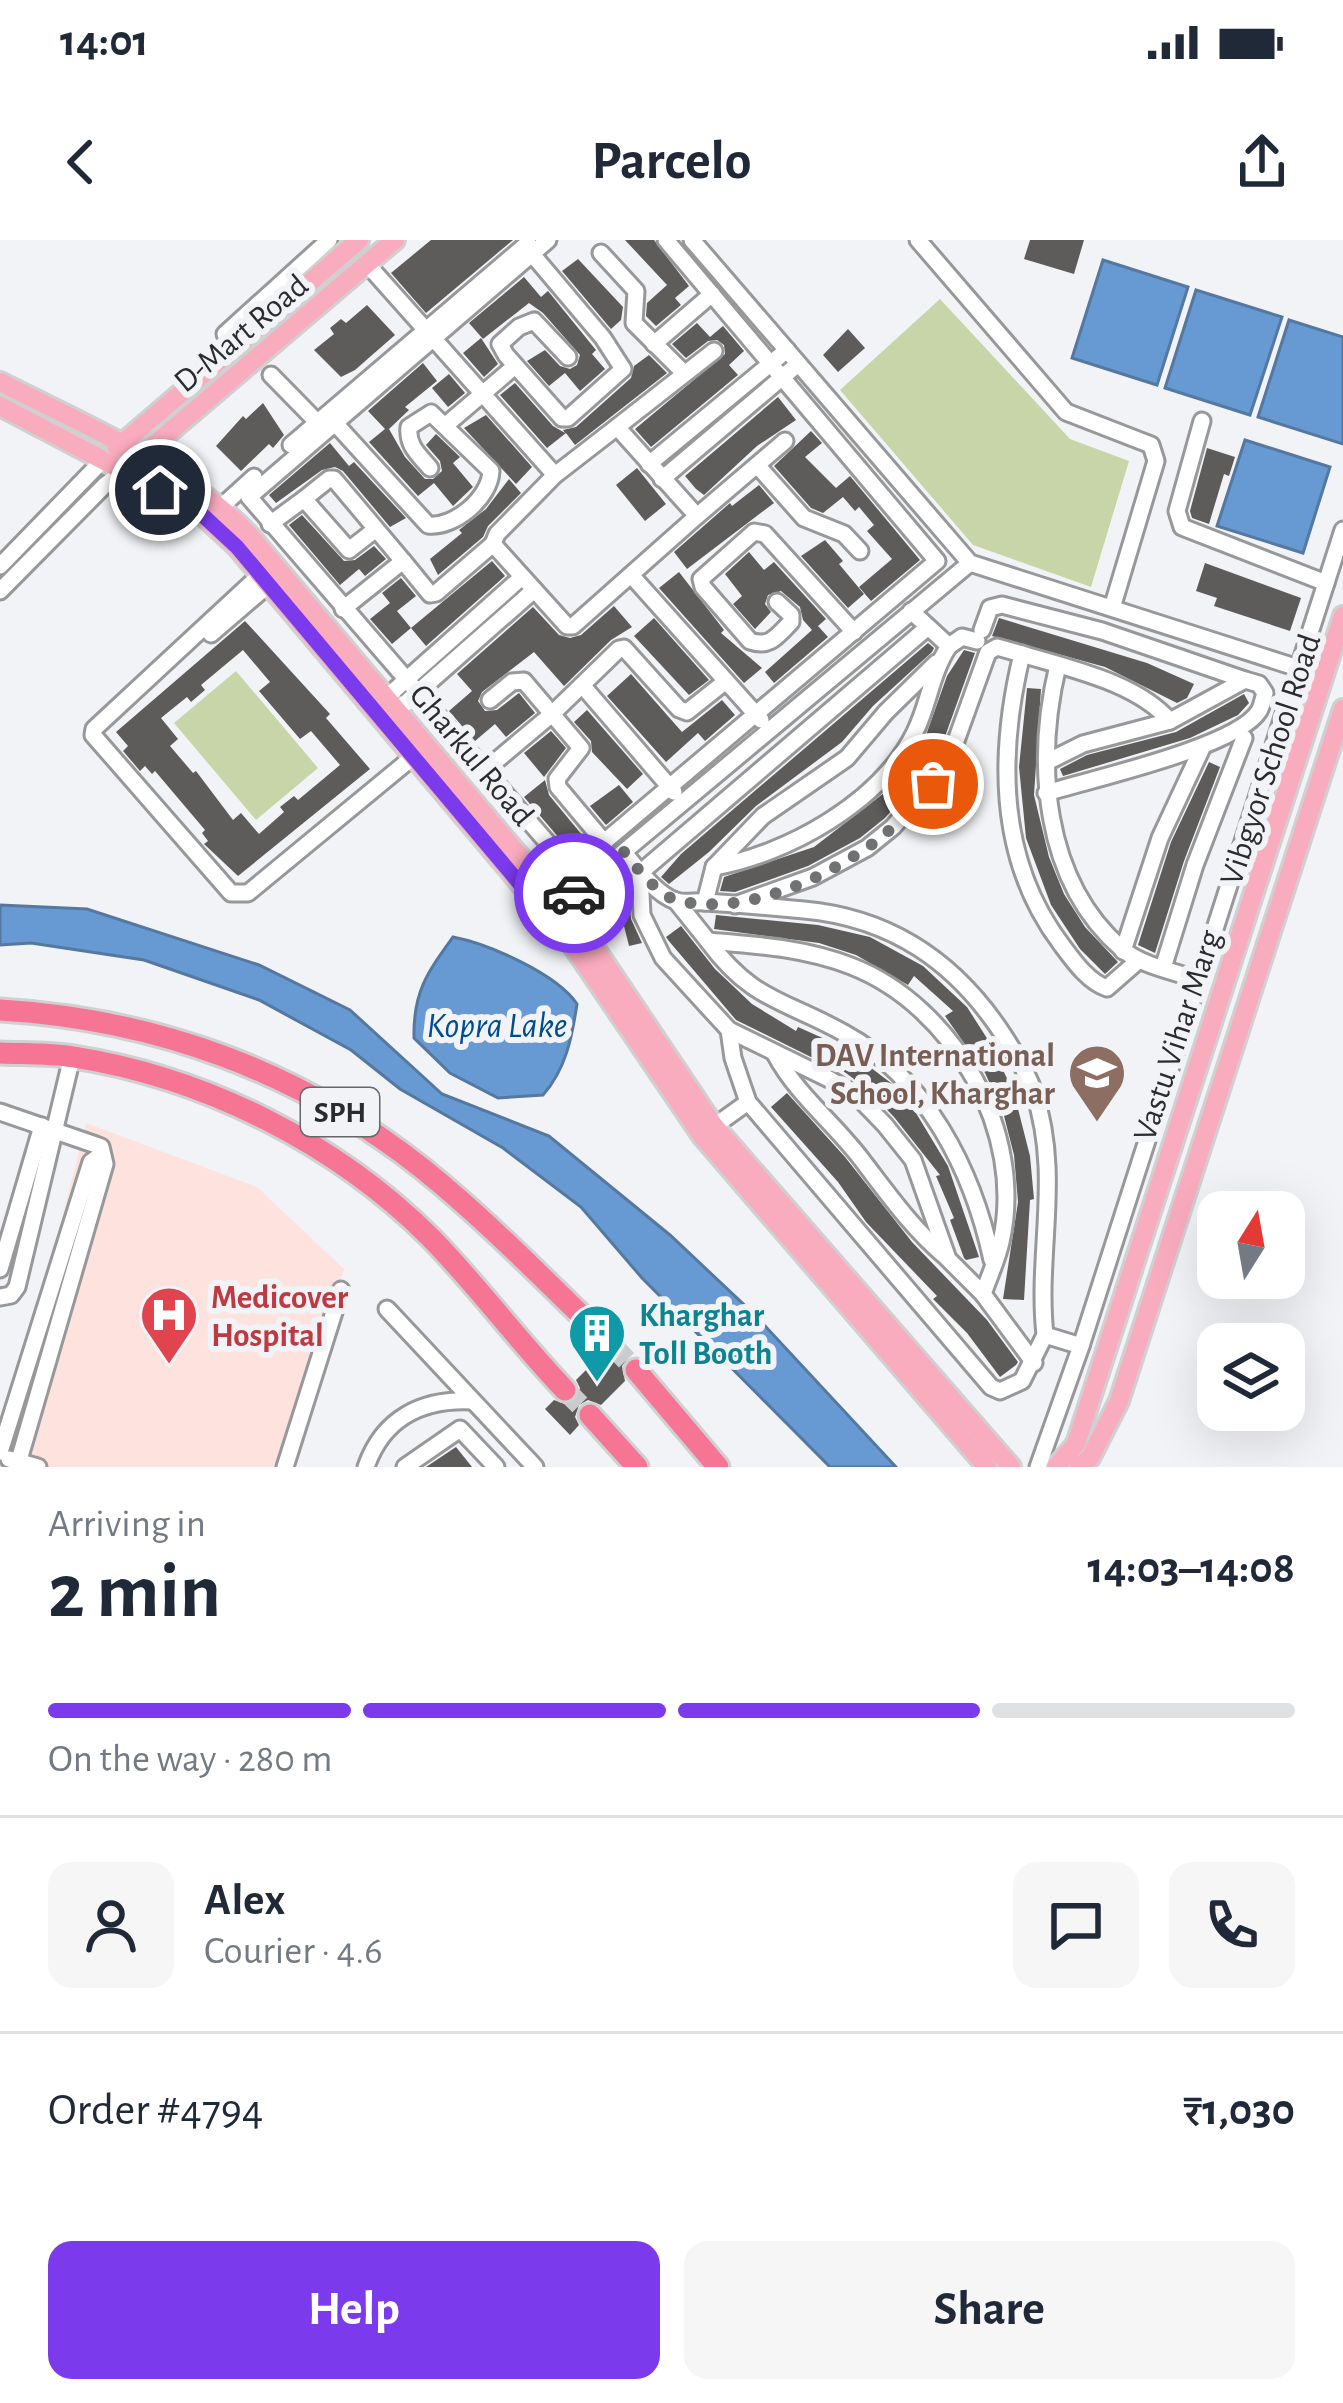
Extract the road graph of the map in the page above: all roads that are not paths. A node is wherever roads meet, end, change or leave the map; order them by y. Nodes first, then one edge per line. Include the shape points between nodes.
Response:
1 (329, 240) edge
2 (359, 240) edge
3 (394, 240) edge
4 (548, 240) edge
5 (666, 240) edge
6 (692, 240) edge
7 (918, 240) edge
8 (532, 247) edge
9 (602, 253) dead end
10 (367, 264) junction
11 (712, 294) junction
12 (429, 333) junction
13 (225, 334) dead end
14 (654, 344) junction
15 (714, 350) dead end
16 (568, 357) dead end
17 (793, 357) junction
18 (515, 366) junction
19 (775, 371) junction
20 (684, 373) junction
21 (271, 375) dead end
22 (0, 382) edge
23 (482, 395) junction
24 (0, 406) edge
25 (1202, 421) dead end
26 (326, 422) junction
27 (446, 425) junction
28 (617, 427) junction
29 (785, 441) dead end
30 (122, 444) junction
31 (142, 455) junction
32 (104, 459) junction
33 (649, 464) junction
34 (758, 465) junction
35 (430, 468) dead end
36 (125, 470) junction
37 (555, 475) junction
38 (662, 479) junction
39 (304, 499) junction
40 (220, 506) junction
41 (698, 516) junction
42 (270, 524) junction
43 (376, 529) junction
44 (1343, 530) edge
45 (494, 544) junction
46 (860, 551) dead end
47 (403, 561) junction
48 (970, 562) junction
49 (0, 566) edge
50 (631, 575) junction
51 (263, 581) junction
52 (1326, 583) junction
53 (528, 584) junction
54 (0, 591) edge
55 (241, 599) junction
56 (777, 602) dead end
57 (343, 608) junction
58 (1112, 608) junction
59 (911, 610) junction
60 (1343, 616) edge
61 (928, 627) junction
62 (854, 632) junction
63 (211, 634) dead end
64 (945, 652) junction
65 (1022, 654) junction
66 (1058, 665) junction
67 (1298, 668) junction
68 (1245, 680) junction
69 (726, 681) junction
70 (582, 685) junction
71 (411, 687) junction
72 (490, 700) dead end
73 (1343, 709) edge
74 (385, 710) junction
75 (552, 714) junction
76 (757, 716) junction
77 (1170, 721) junction
78 (770, 730) junction
79 (1237, 735) junction
80 (1272, 747) junction
81 (1202, 748) junction
82 (413, 756) junction
83 (1047, 761) junction
84 (484, 771) junction
85 (384, 778) junction
86 (669, 787) junction
87 (1046, 793) junction
88 (683, 802) junction
89 (349, 803) dead end
90 (605, 843) junction
91 (624, 852) junction
92 (714, 867) junction
93 (640, 873) junction
94 (676, 901) junction
95 (705, 902) junction
96 (735, 905) junction
97 (554, 910) junction
98 (708, 941) junction
99 (1123, 951) junction
100 (1139, 960) junction
101 (1163, 968) junction
102 (1198, 980) junction
103 (0, 1010) edge
104 (729, 1030) junction
105 (0, 1053) edge
106 (776, 1054) junction
107 (72, 1057) junction
108 (748, 1102) junction
109 (0, 1112) edge
110 (49, 1129) junction
111 (708, 1131) junction
112 (101, 1155) junction
113 (1145, 1227) junction
114 (1173, 1236) junction
115 (949, 1259) junction
116 (993, 1265) junction
117 (0, 1268) edge
118 (341, 1290) dead end
119 (983, 1294) junction
120 (0, 1298) edge
121 (387, 1309) dead end
122 (1045, 1336) junction
123 (612, 1345) tunnel mouth
124 (1081, 1346) junction
125 (1034, 1363) junction
126 (636, 1370) tunnel mouth
127 (565, 1390) tunnel mouth
128 (472, 1401) junction
129 (590, 1415) tunnel mouth
130 (8, 1427) junction
131 (26, 1433) junction
132 (0, 1454) edge
133 (1084, 1463) edge
134 (17, 1464) edge
135 (38, 1467) edge
136 (285, 1467) edge
137 (366, 1467) edge
138 (405, 1467) edge
139 (496, 1467) edge
140 (535, 1467) edge
141 (638, 1467) edge
142 (718, 1467) edge
143 (987, 1467) edge
144 (1011, 1467) edge
145 (1038, 1467) edge
146 (1056, 1467) edge

1 - 13 street
2 - 30 main road, D-Mart Road
3 - 10 main road, D-Mart Road
4 - 8 street
5 - 11 street
6 - 17 street
7 - 58 street via 1066,412 1151,446 1156,461
8 - 12 street
8 - 18 street via 623,369 562,418
9 - 14 street via 636,291 632,319
10 - 12 street
10 - 31 main road, D-Mart Road
11 - 14 street
11 - 19 street
12 - 23 street
12 - 26 street
14 - 20 street
15 - 20 street
16 - 18 street via 527,321 500,344
17 - 19 street
17 - 48 street
18 - 23 street
19 - 33 street
19 - 38 street
19 - 62 street via 936,558
20 - 28 street
21 - 26 street
22 - 30 main road, Gharkul Road
23 - 27 street
23 - 37 street
24 - 32 main road, Gharkul Road
25 - 52 street via 1177,511 1182,527
26 - 27 street via 437,526 450,524 492,479
26 - 40 street
26 - 42 street via 250,494
27 - 35 street via 431,413 409,428 409,444
28 - 33 street
28 - 37 street
29 - 34 street
30 - 31 main road, Gharkul Road
30 - 32 main road, D-Mart Road
31 - 36 main road, D-Mart Road
31 - 40 main road, Gharkul Road
32 - 36 main road, Gharkul Road
32 - 49 street
33 - 38 street
34 - 41 street
34 - 46 street via 804,518 844,534
36 - 51 main road, Gharkul Road via 209,520
36 - 54 street
37 - 45 street
38 - 41 street
39 - 42 street
39 - 43 street via 349,550
39 - 43 street via 334,479
40 - 74 main road, Gharkul Road
41 - 50 street
42 - 57 street
43 - 47 street
44 - 52 street, Vibgyor School Road
45 - 47 street via 436,593
45 - 53 street
47 - 57 street
48 - 58 street
48 - 59 street
50 - 53 street via 573,626
50 - 69 street
51 - 55 street
51 - 74 main road, Gharkul Road
52 - 67 street, Vibgyor School Road
53 - 71 street
55 - 63 street
55 - 85 street via 97,722 94,735 238,896
56 - 62 street via 790,622 760,644 700,579 744,537 765,534
57 - 71 street
58 - 67 street
59 - 61 street
59 - 78 street
60 - 113 main road, Vastu Vihar Marg
61 - 64 street
61 - 93 street
62 - 76 street
64 - 68 street via 962,637 980,636 990,608 1002,605
64 - 92 street via 847,758 763,816
64 - 92 street via 917,729 868,791 771,852
65 - 66 street
65 - 96 street via 988,652 948,763 893,827 825,871
65 - 100 street via 1004,760 1013,842 1029,892 1101,987
66 - 77 street via 1137,695
66 - 83 street
67 - 80 street, Vibgyor School Road
68 - 77 street
68 - 79 street via 1265,693
69 - 70 street via 687,712 624,648
69 - 76 street
70 - 75 street
70 - 86 street
71 - 74 street
71 - 84 street
72 - 75 street via 519,679
73 - 114 main road
74 - 82 main road, Gharkul Road
75 - 84 street
75 - 90 street via 581,748 558,787
76 - 78 street
76 - 86 street
77 - 83 street
78 - 88 street
79 - 80 street
79 - 81 street
79 - 101 street
80 - 102 street, Vibgyor School Road
81 - 87 street
81 - 99 street via 1160,838
82 - 85 street
82 - 97 main road, Gharkul Road
83 - 87 street
84 - 90 street via 571,870
85 - 89 street
86 - 88 street
86 - 90 street
87 - 99 street via 1064,865
88 - 91 street
91 - 93 street
91 - 97 street
92 - 95 street
93 - 94 street
93 - 104 street via 642,915 655,944
94 - 95 street
94 - 98 street
95 - 96 street
96 - 122 street via 839,915 881,928 979,997 1034,1090 1043,1134
97 - 111 main road, Gharkul Road via 606,961
98 - 116 street via 749,987 844,1032 913,1089 958,1157
98 - 116 street via 797,950 856,968 943,1030 982,1096 1000,1147 1002,1239
99 - 100 street
100 - 101 street
101 - 102 street
102 - 124 street, Vibgyor School Road
103 - 123 highway, SPH via 178,1039 308,1093 425,1170
104 - 106 street
104 - 108 street
105 - 107 highway, SPH
106 - 115 street via 888,1198
106 - 115 street via 858,1097 885,1125 913,1160
107 - 110 street
107 - 127 highway, SPH via 207,1094 325,1153 428,1235
108 - 111 street
108 - 125 street via 991,1388 1014,1388
109 - 110 street
110 - 112 street via 96,1145
110 - 117 street
110 - 120 street via 17,1287
111 - 143 main road, Gharkul Road
111 - 144 main road, Gharkul Road
112 - 130 street via 91,1162
112 - 131 street via 104,1174
113 - 114 main road
113 - 146 main road, Vastu Vihar Marg via 1076,1444
114 - 133 main road via 1119,1401
115 - 119 street
116 - 119 street
118 - 136 street
119 - 125 street
121 - 128 street
122 - 124 street
122 - 125 street
124 - 145 street, Vibgyor School Road
126 - 142 highway
128 - 137 street via 445,1400 395,1420
128 - 140 street
129 - 141 highway
130 - 131 street
130 - 132 street
131 - 134 street
132 - 134 street
134 - 135 street
138 - 139 street via 460,1429

